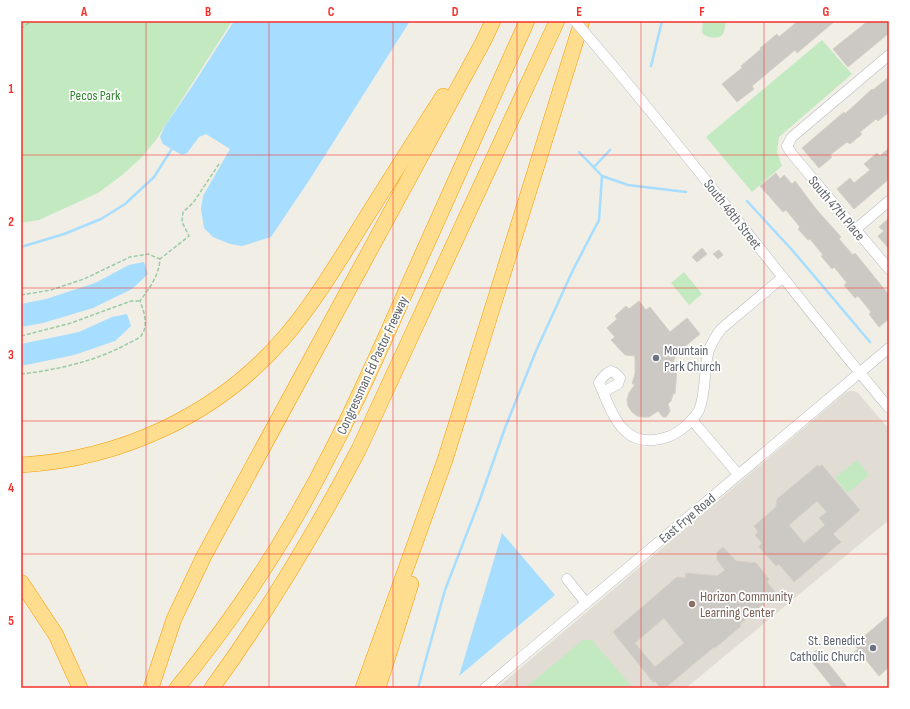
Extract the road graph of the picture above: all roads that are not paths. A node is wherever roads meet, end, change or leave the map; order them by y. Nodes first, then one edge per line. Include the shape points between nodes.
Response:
1 (491, 21) edge
2 (527, 21) edge
3 (558, 21) edge
4 (575, 21) edge
5 (582, 21) edge
6 (889, 54) edge
7 (889, 201) edge
8 (856, 229) junction
9 (889, 269) edge
10 (783, 277) junction
11 (889, 348) edge
12 (859, 372) junction
13 (603, 392) dead end
14 (889, 408) edge
15 (692, 420) junction
16 (445, 460) junction
17 (21, 465) edge
18 (738, 474) junction
19 (566, 579) dead end
20 (21, 582) edge
21 (586, 603) junction
22 (152, 684) edge
23 (80, 688) edge
24 (177, 688) edge
25 (212, 688) edge
26 (363, 688) edge
27 (378, 688) edge
28 (485, 688) edge

1 - 17 highway via 311,303 263,360 202,408 144,438 82,457
1 - 22 highway via 483,42 210,544 174,619
2 - 24 highway, Congressman Ed Pastor Freeway via 374,364 333,449 262,571
3 - 25 highway, Congressman Ed Pastor Freeway via 359,449 330,505 283,585
4 - 10 street, South 48th Street, bridge
5 - 16 highway
6 - 8 street, South 47th Place via 792,137 787,146
7 - 8 street
8 - 9 street, South 47th Place
10 - 12 street, South 48th Street
10 - 15 street via 721,329 714,338 709,351 702,401
11 - 12 street, East Frye Road
12 - 14 street, South 48th Street
12 - 18 street, East Frye Road
13 - 15 street via 618,424 631,436 647,441 660,440 675,434
15 - 18 street
16 - 26 highway
16 - 27 highway via 434,511
18 - 21 street, East Frye Road
19 - 21 street
20 - 23 highway via 56,635
21 - 28 street, East Frye Road

